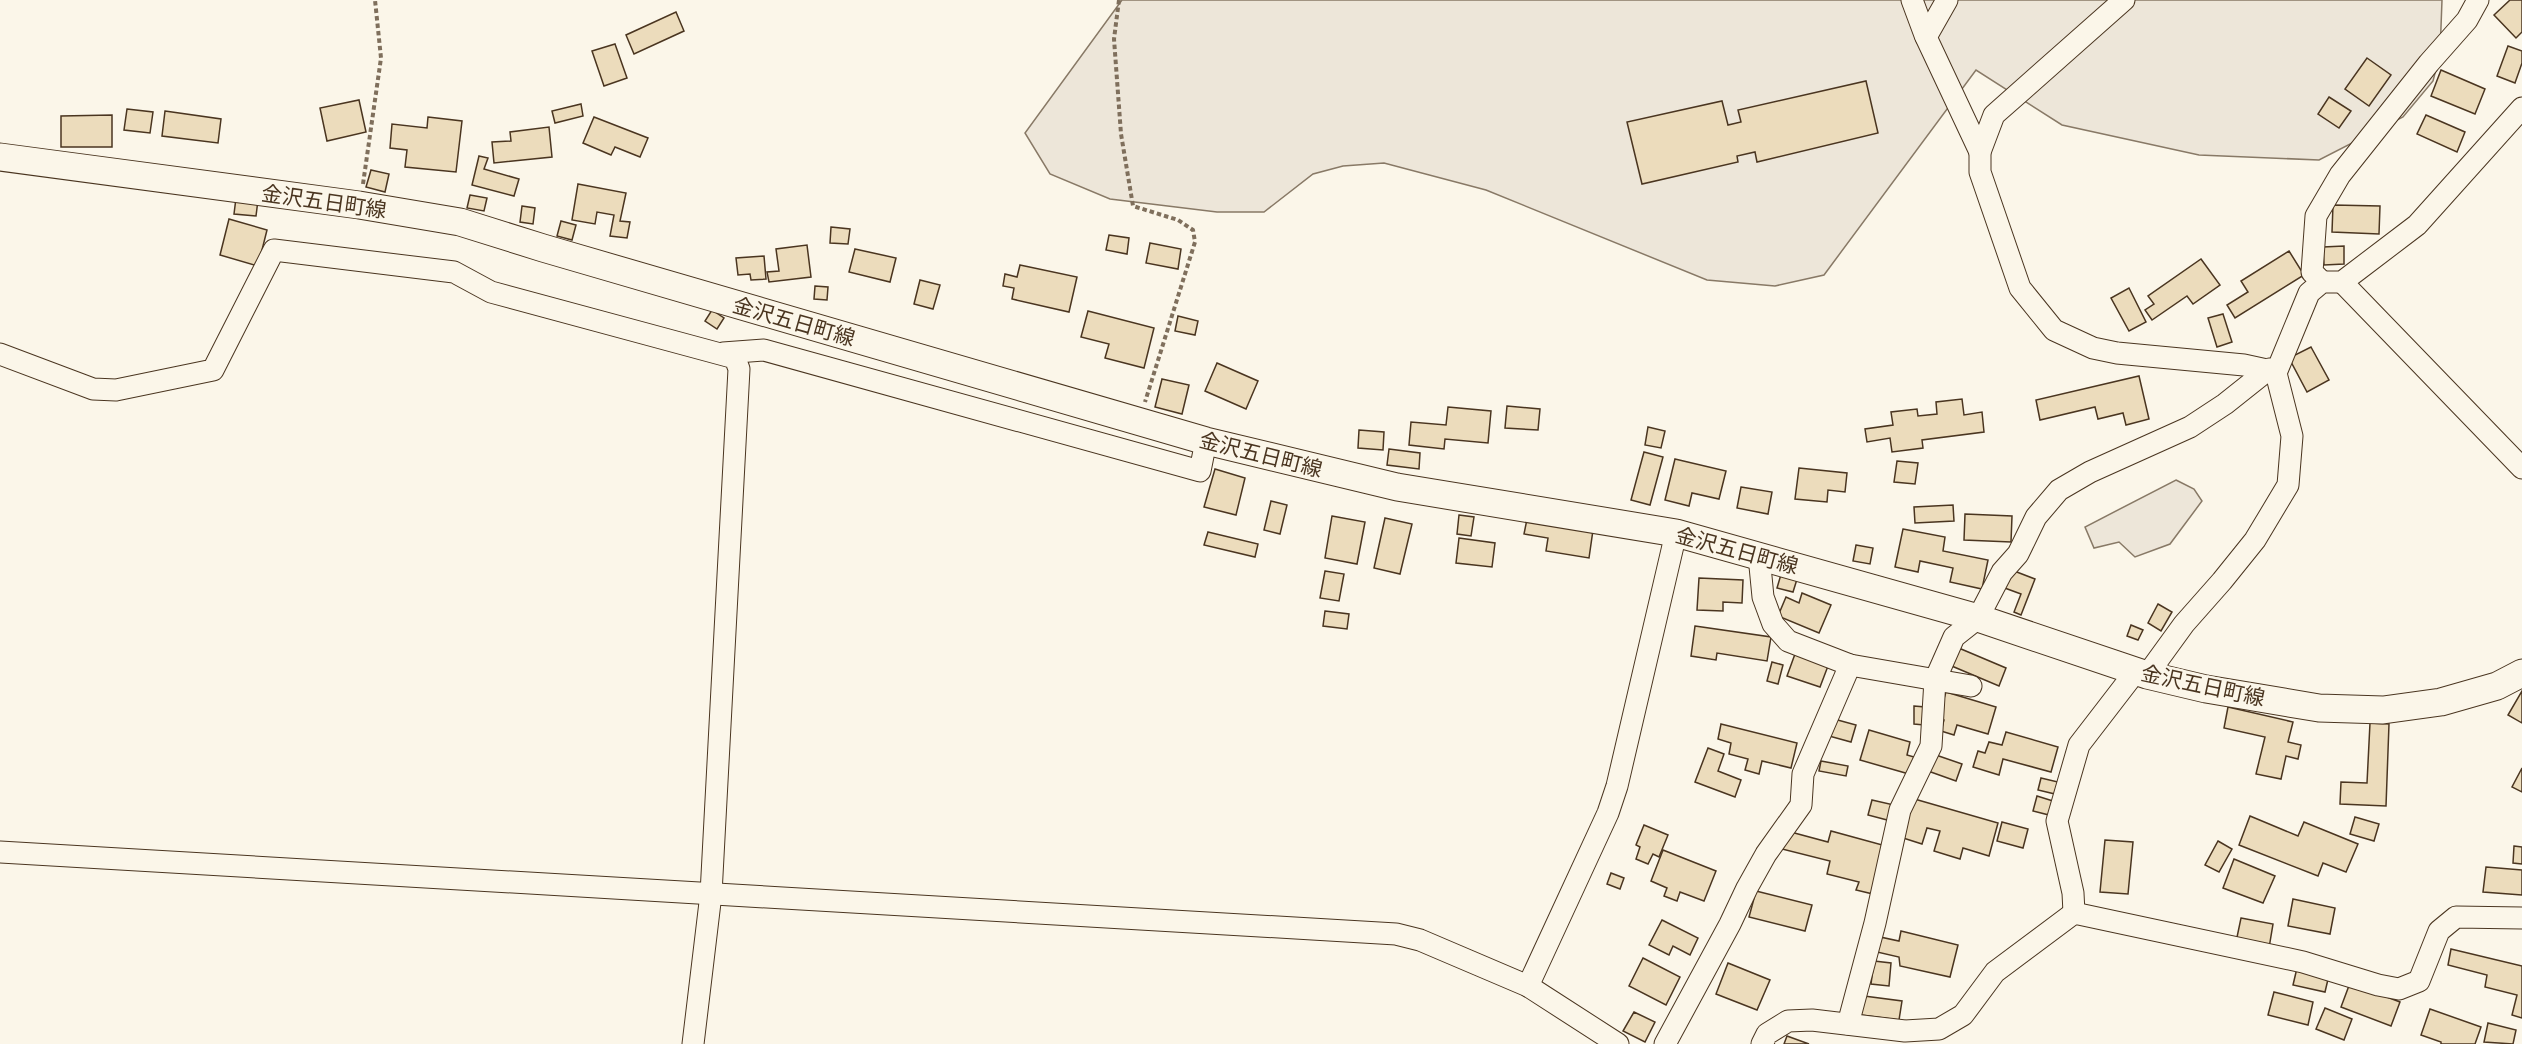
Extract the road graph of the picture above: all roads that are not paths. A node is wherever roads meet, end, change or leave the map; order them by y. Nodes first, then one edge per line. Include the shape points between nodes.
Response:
1 (1912, 0) edge
2 (1947, 0) edge
3 (2124, 0) edge
4 (2478, 0) edge
5 (1926, 37) junction
6 (2522, 108) edge
7 (1980, 152) junction
8 (0, 157) edge
9 (2332, 282) junction
10 (723, 353) junction
11 (0, 354) edge
12 (2273, 371) junction
13 (1206, 441) junction
14 (2522, 468) edge
15 (1676, 533) junction
16 (1759, 556) junction
17 (1978, 618) junction
18 (1850, 664) junction
19 (2141, 673) junction
20 (2522, 673) edge
21 (1935, 680) junction
22 (1971, 686) dead end
23 (0, 852) edge
24 (711, 894) junction
25 (2074, 913) junction
26 (2522, 918) edge
27 (1528, 986) junction
28 (1848, 1024) junction
29 (693, 1044) edge
30 (1618, 1044) edge
31 (1665, 1044) edge
32 (1762, 1044) edge

1 - 5 street
2 - 5 street
3 - 7 street via 1994,115
4 - 9 street via 2467,20 2340,175 2316,216 2312,272
5 - 7 street
6 - 9 street via 2417,225
7 - 12 street via 1980,172 2020,288 2054,330 2093,348 2117,353
8 - 13 main road, 金沢五日町線 via 460,222
9 - 12 street via 2309,292
9 - 14 street
10 - 11 street via 491,292 454,272 274,250 213,370 116,390 93,389
10 - 13 street via 764,350 1200,471
10 - 24 street via 735,358 739,369
12 - 17 street via 2190,428 2090,472 2059,490 2036,517
12 - 19 street via 2292,436 2288,485 2255,540
13 - 15 main road, 金沢五日町線 via 1397,487
15 - 16 main road, 金沢五日町線
15 - 27 street via 1617,786
16 - 17 main road, 金沢五日町線
16 - 18 street via 1764,597 1773,624 1788,641
17 - 19 main road, 金沢五日町線
17 - 21 street via 1954,637
18 - 21 street
18 - 31 street via 1803,774 1800,805 1766,854
19 - 20 main road, 金沢五日町線 via 2206,689 2319,708 2383,710 2441,702 2497,686
19 - 25 street via 2079,745 2057,820
21 - 22 street
21 - 28 street via 1931,746 1900,810
23 - 24 street
24 - 27 street via 1396,934 1420,940
24 - 29 street
25 - 26 street via 2303,962 2399,989 2419,981 2439,931 2456,917
25 - 28 street via 1995,972 1963,1015 1939,1029 1905,1031
27 - 30 street
28 - 32 street via 1788,1021 1767,1034

